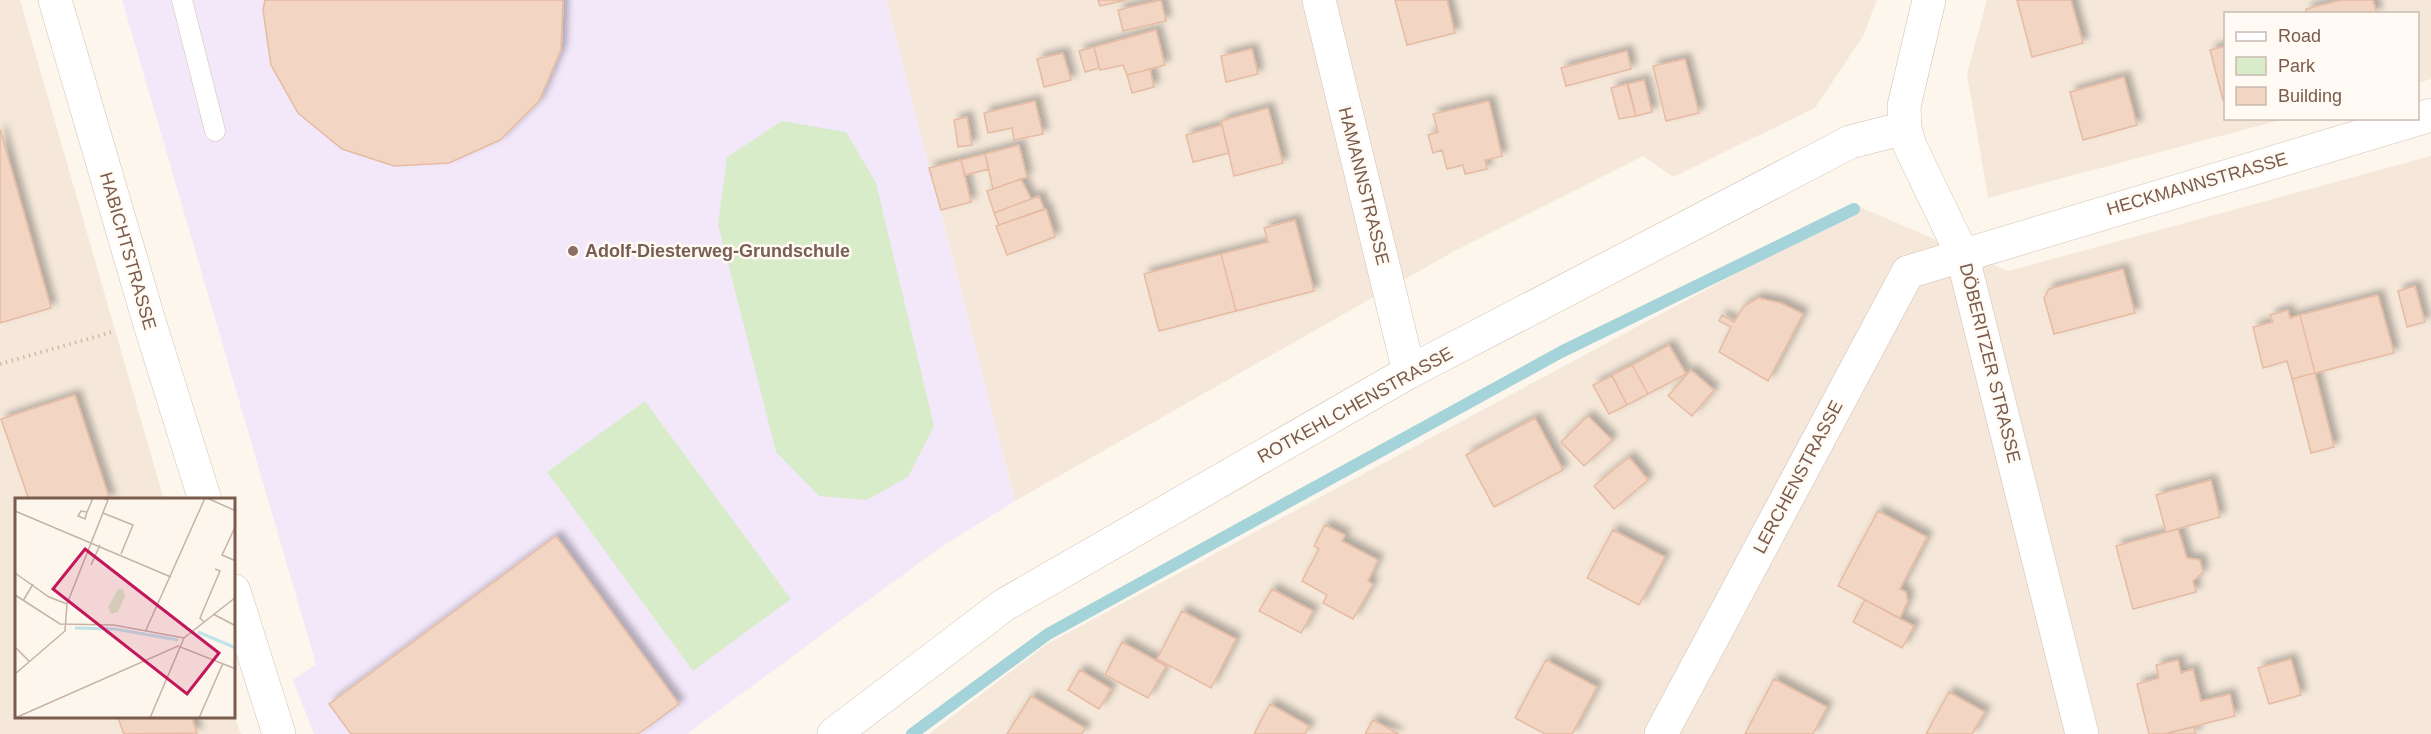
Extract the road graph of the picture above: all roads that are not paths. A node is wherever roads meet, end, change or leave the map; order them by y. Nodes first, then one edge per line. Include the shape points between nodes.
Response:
1 (55, 0) edge
2 (182, 0) edge
3 (1319, 0) edge
4 (1929, 0) edge
5 (2414, 120) edge
6 (1905, 128) junction
7 (215, 131) dead end
8 (1962, 254) junction
9 (1409, 372) junction
10 (204, 498) edge
11 (236, 597) edge
12 (279, 734) edge
13 (834, 734) edge
14 (1661, 734) edge
15 (2082, 734) edge

1 - 10 street, HABICHTSTRASSE
2 - 7 lane
3 - 9 street, HAMANNSTRASSE
4 - 6 street, DÖBERITZER STRASSE via 1904,106
5 - 8 street, HECKMANNSTRASSE
6 - 8 street, DÖBERITZER STRASSE
6 - 9 street, ROTKEHLCHENSTRASSE via 1850,142
8 - 14 street, LERCHENSTRASSE via 1908,272
8 - 15 street, DÖBERITZER STRASSE
9 - 13 street, ROTKEHLCHENSTRASSE via 1004,605
11 - 12 street

